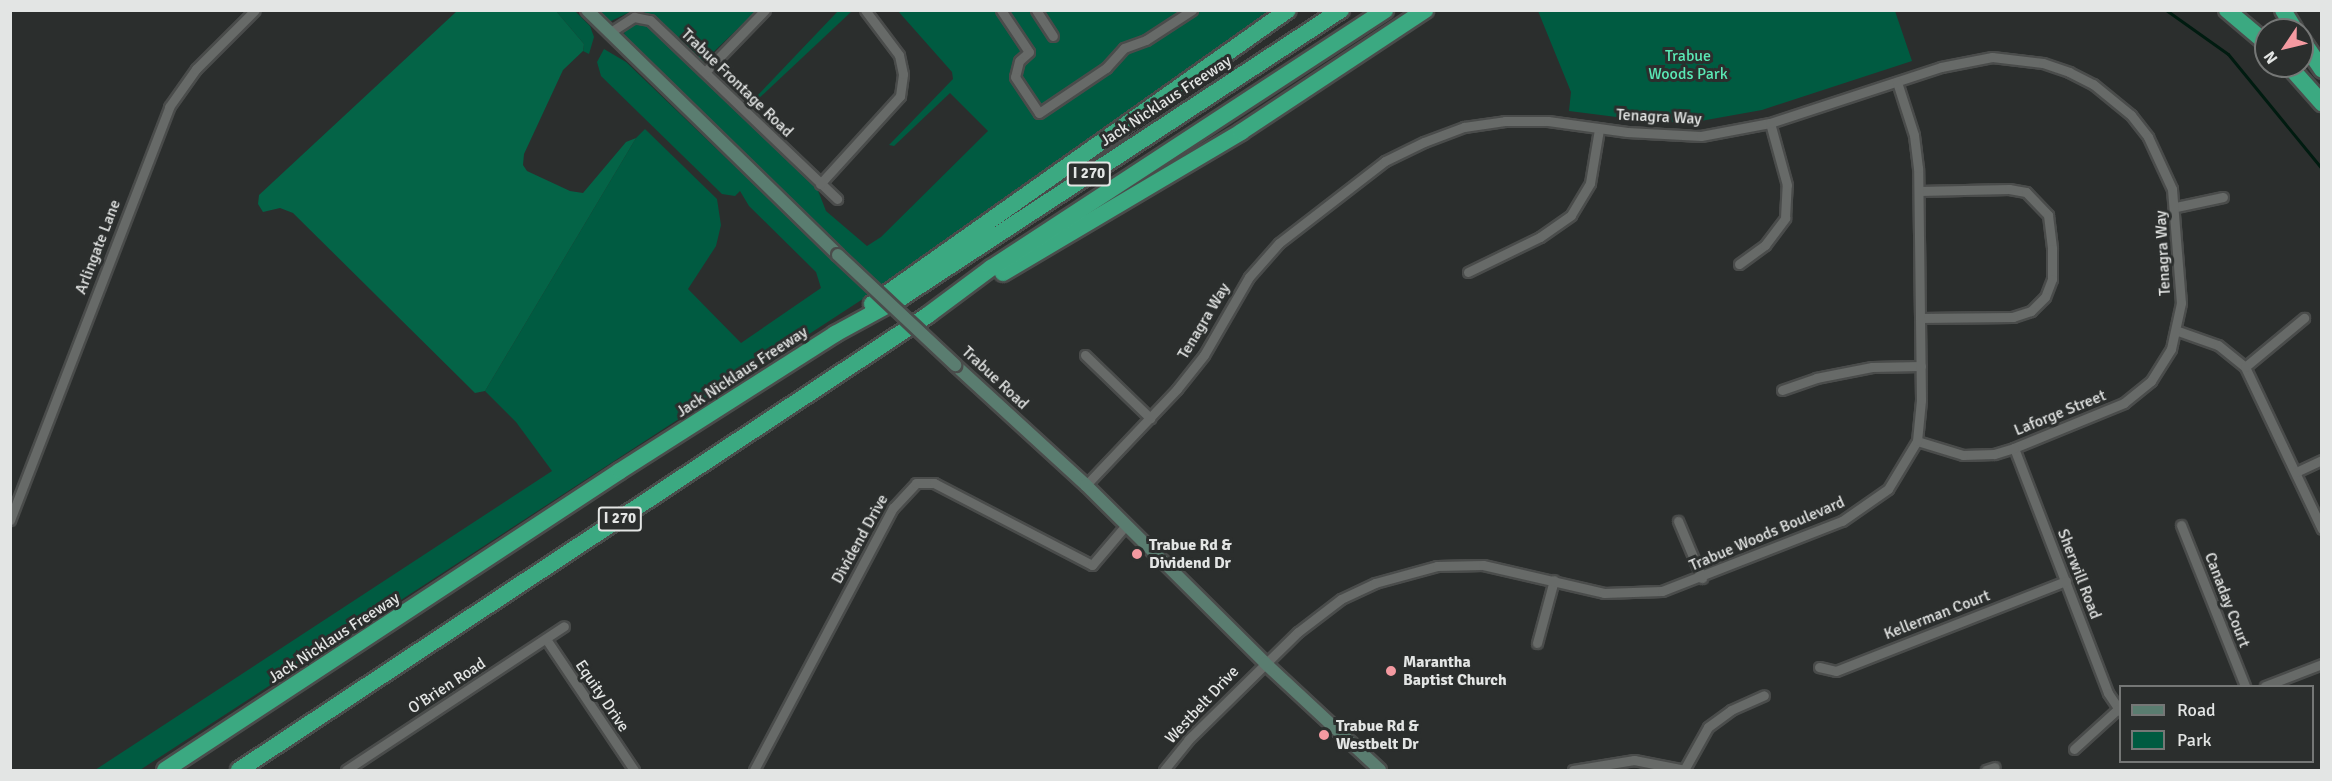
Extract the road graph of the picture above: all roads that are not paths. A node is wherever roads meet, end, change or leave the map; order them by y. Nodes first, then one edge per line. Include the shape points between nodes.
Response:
1 (255, 10) edge
2 (587, 10) edge
3 (765, 10) edge
4 (1001, 10) edge
5 (1036, 10) edge
6 (1192, 10) edge
7 (1288, 10) edge
8 (1299, 10) edge
9 (1341, 10) edge
10 (1385, 10) edge
11 (1425, 10) edge
12 (1433, 10) edge
13 (2227, 10) edge
14 (871, 12) edge
15 (1411, 20) junction
16 (1270, 25) junction
17 (609, 33) junction
18 (2254, 33) edge
19 (1053, 36) dead end
20 (705, 72) junction
21 (2300, 78) edge
22 (1897, 82) junction
23 (2322, 103) edge
24 (1770, 123) junction
25 (1599, 129) junction
26 (820, 184) junction
27 (1919, 191) junction
28 (2223, 197) dead end
29 (837, 199) dead end
30 (2176, 207) junction
31 (1739, 264) dead end
32 (1468, 272) dead end
33 (928, 315) junction
34 (1920, 318) junction
35 (2304, 318) dead end
36 (2178, 331) junction
37 (836, 334) junction
38 (1085, 355) dead end
39 (1921, 366) junction
40 (2245, 367) junction
41 (1782, 390) dead end
42 (1150, 418) junction
43 (1917, 441) junction
44 (2014, 448) junction
45 (2322, 460) edge
46 (2296, 472) junction
47 (1086, 485) junction
48 (10, 520) edge
49 (1678, 521) dead end
50 (1126, 525) junction
51 (2181, 525) dead end
52 (2322, 529) edge
53 (1702, 578) junction
54 (1554, 580) junction
55 (2066, 581) junction
56 (564, 626) dead end
57 (546, 639) junction
58 (1537, 643) dead end
59 (1265, 663) junction
60 (2322, 664) edge
61 (1819, 667) dead end
62 (2244, 685) edge
63 (2270, 685) edge
64 (1764, 695) dead end
65 (2119, 710) edge
66 (2074, 749) dead end
67 (1685, 770) edge
68 (165, 771) edge
69 (239, 771) edge
70 (346, 771) edge
71 (634, 771) edge
72 (754, 771) edge
73 (1164, 771) edge
74 (1380, 771) edge
75 (1573, 771) edge

1 - 48 street, Arlingate Lane via 196,69 165,116
2 - 17 main road, Trabue Road
3 - 20 street
4 - 6 street via 1029,52 1019,61 1015,77 1039,113 1106,69 1124,48 1146,40
5 - 19 street
7 - 16 highway
8 - 16 highway
9 - 37 highway, Jack Nicklaus Freeway / I 270 via 901,298
10 - 33 highway, I 270 via 991,268
11 - 15 highway
12 - 15 highway
13 - 18 highway
14 - 26 street via 899,55 903,74 900,96
15 - 33 highway via 1240,132
16 - 37 highway via 894,287
17 - 20 street, Trabue Frontage Road via 625,20 645,18
17 - 47 main road, Trabue Road, bridge via 838,255
20 - 26 street, Trabue Frontage Road
21 - 23 highway
22 - 24 street, Tenagra Way
22 - 27 street, Trabue Woods Boulevard via 1914,135
22 - 30 street, Tenagra Way via 1941,67 1992,57 2019,58 2069,72 2092,84 2131,116 2160,160
24 - 25 street, Tenagra Way via 1701,136
24 - 31 street via 1787,185 1785,218 1765,244
25 - 32 street via 1590,183 1571,215 1540,237
25 - 42 street, Tenagra Way via 1548,121 1505,121 1464,127 1385,161 1279,243 1249,277 1204,356
26 - 29 street, Trabue Frontage Road
27 - 34 street, Trabue Woods Boulevard
27 - 34 street via 2026,192 2048,215 2052,249 2052,279 2045,297 2031,311 2013,317
28 - 30 street
30 - 36 street, Tenagra Way
33 - 69 highway, I 270
34 - 39 street, Trabue Woods Boulevard
35 - 40 street
36 - 40 street via 2218,345
36 - 44 street, Laforge Street via 2161,368 2139,393 2104,412
37 - 68 highway, Jack Nicklaus Freeway / I 270
38 - 42 street
39 - 41 street via 1872,367 1816,378
39 - 43 street, Trabue Woods Boulevard
40 - 46 street
42 - 47 street, Tenagra Way
43 - 44 street, Laforge Street via 1963,455 1994,454
43 - 53 street, Trabue Woods Boulevard via 1888,489 1865,508
44 - 55 street, Sherwill Road
45 - 46 street
46 - 52 street
47 - 50 main road, Trabue Road
49 - 53 street
50 - 59 main road, Trabue Road
50 - 72 street, Dividend Drive via 1092,565 934,483 916,483 905,491 888,517
51 - 62 street, Canaday Court
53 - 54 street, Trabue Woods Boulevard via 1662,591 1628,593 1605,593
54 - 58 street
54 - 59 street, Trabue Woods Boulevard via 1483,565 1405,572 1341,599
55 - 61 street, Kellerman Court via 1836,671
55 - 65 street, Sherwill Road
56 - 57 street, O'Brien Road
57 - 70 street, O'Brien Road
57 - 71 street, Equity Drive
59 - 73 street, Westbelt Drive via 1188,740
59 - 74 main road, Trabue Road
60 - 63 street
64 - 67 street via 1731,710 1708,727
65 - 66 street
67 - 75 street via 1634,760

